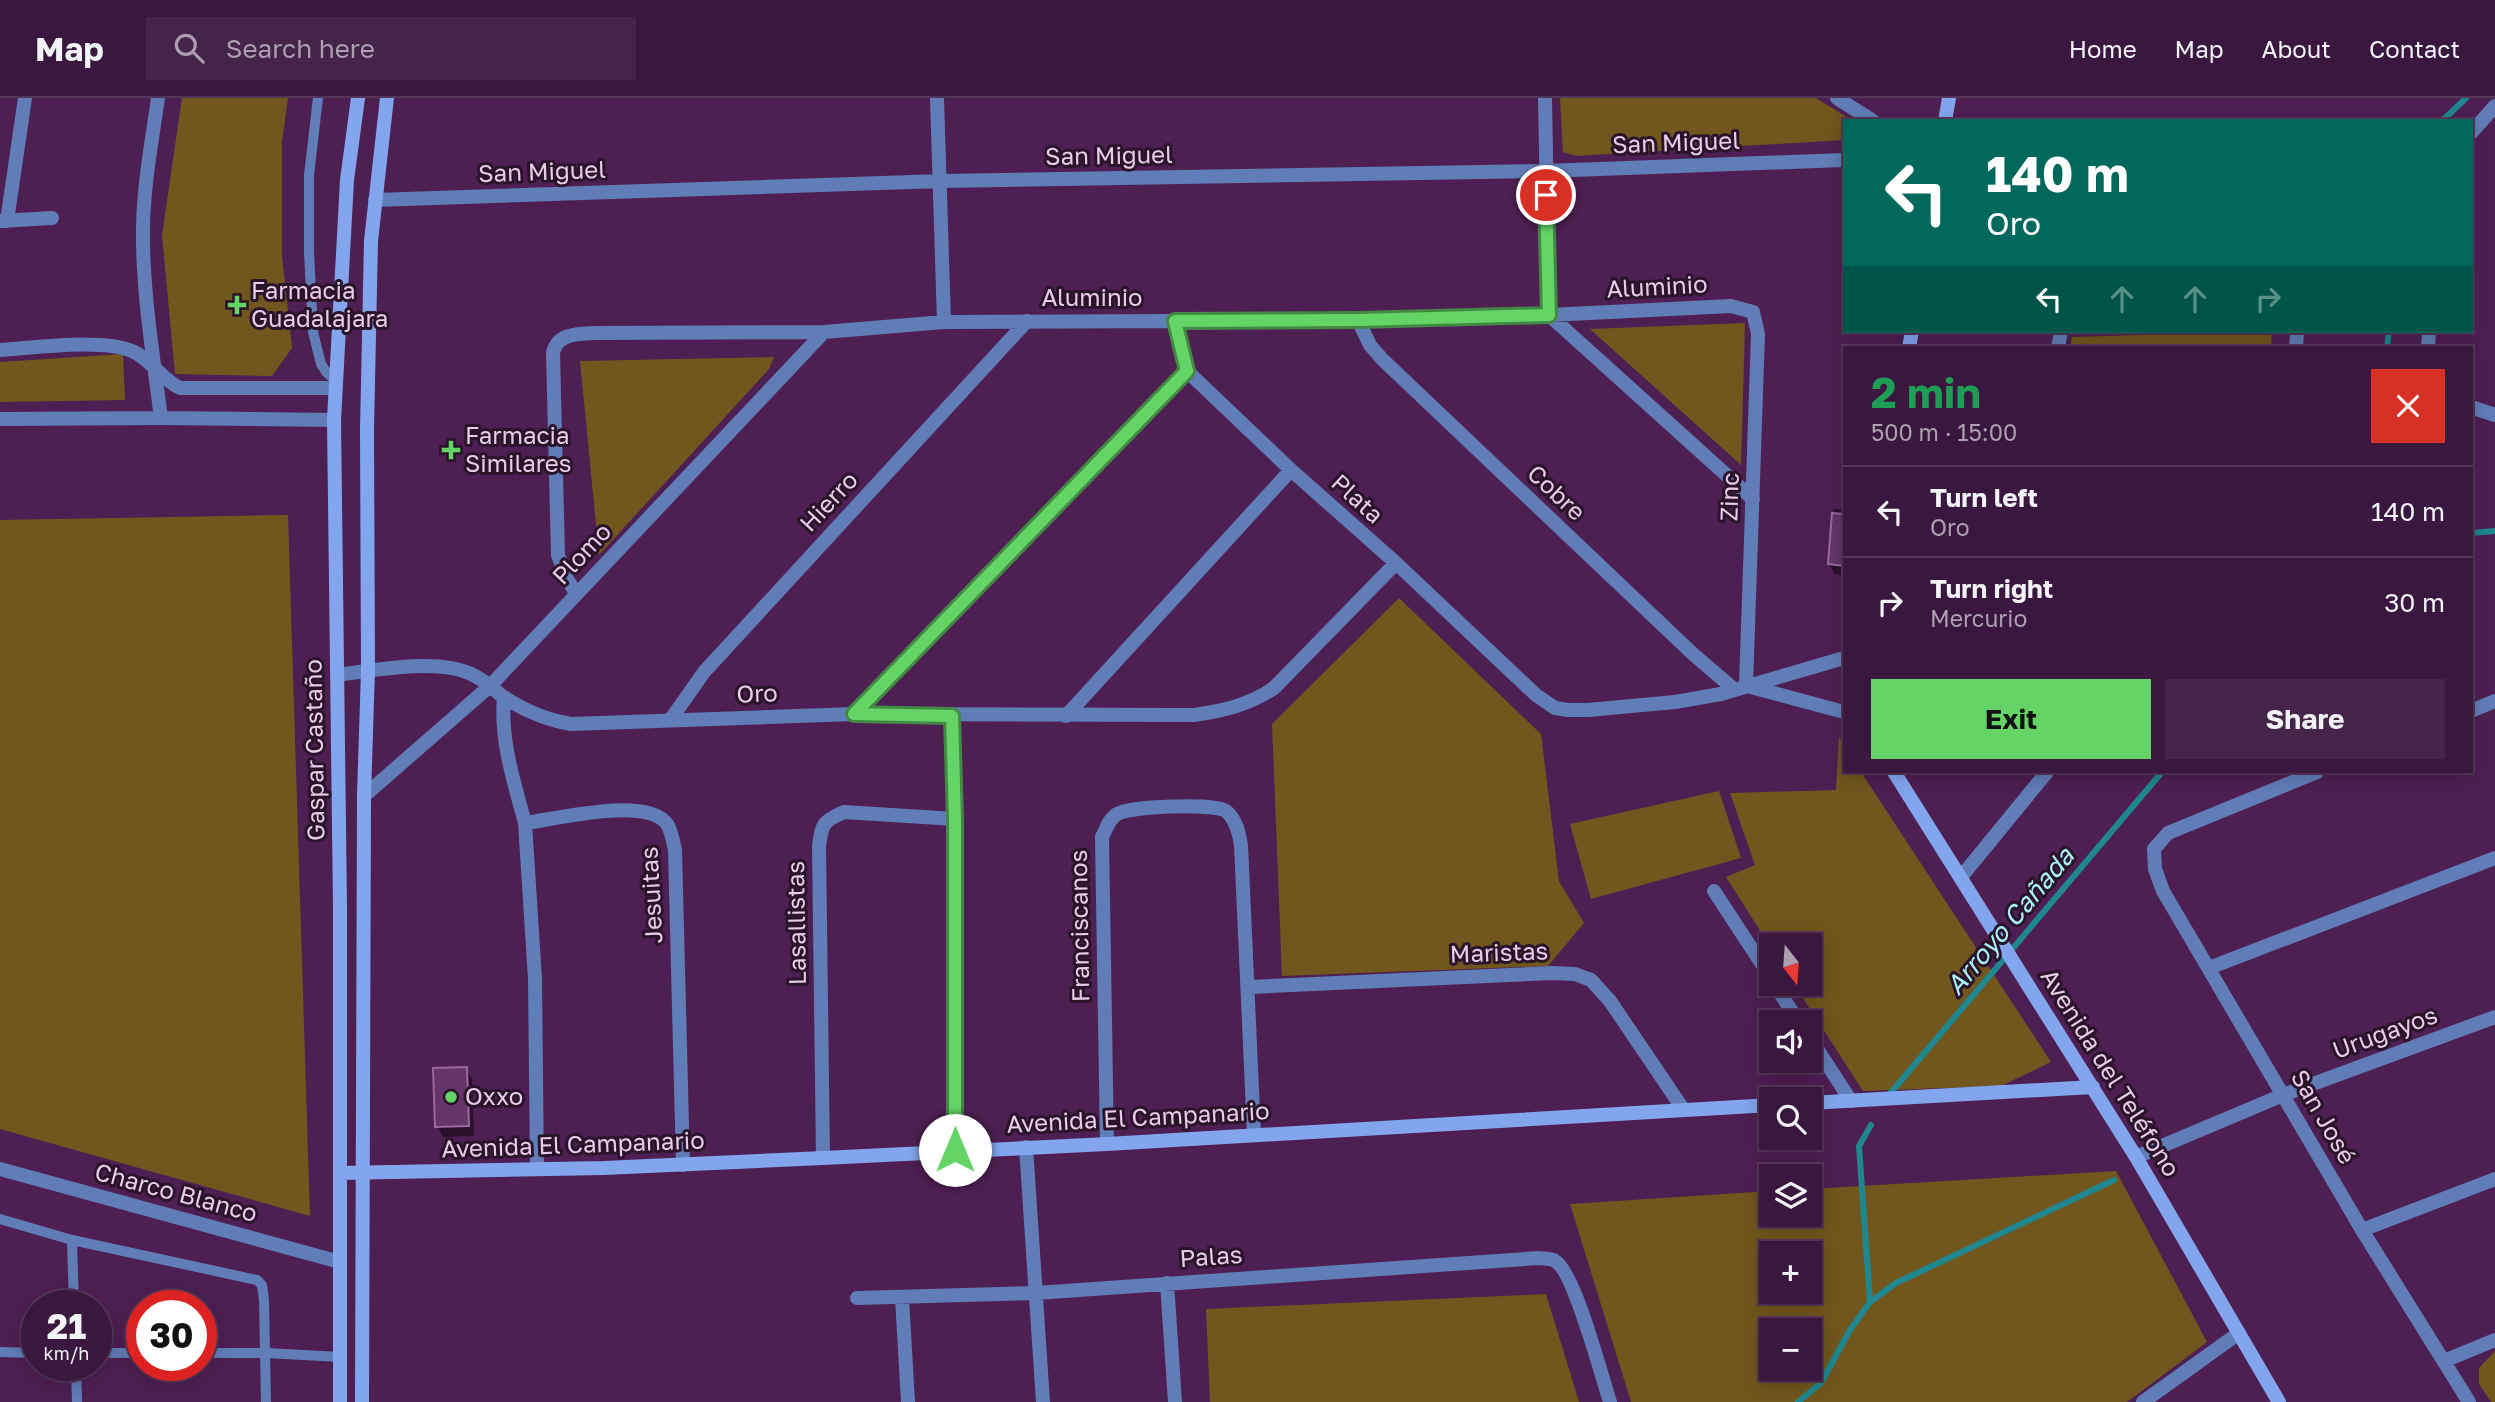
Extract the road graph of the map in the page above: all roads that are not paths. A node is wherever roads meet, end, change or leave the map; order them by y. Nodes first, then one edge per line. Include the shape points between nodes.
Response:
1 (25, 98) edge
2 (158, 98) edge
3 (318, 98) edge
4 (358, 98) edge
5 (387, 98) edge
6 (937, 98) edge
7 (1545, 98) edge
8 (1837, 98) edge
9 (1949, 98) edge
10 (2495, 106) edge
11 (1870, 119) edge
12 (1945, 119) edge
13 (2473, 131) edge
14 (1843, 160) edge
15 (1546, 170) junction
16 (941, 181) junction
17 (375, 200) junction
18 (52, 218) dead end
19 (4, 221) edge
20 (1753, 312) joint
21 (1549, 315) junction
22 (1358, 320) junction
23 (1027, 321) junction
24 (1175, 321) junction
25 (944, 322) junction
26 (824, 332) junction
27 (0, 350) edge
28 (154, 368) junction
29 (1187, 371) junction
30 (336, 384) junction
31 (2473, 408) edge
32 (2495, 415) edge
33 (161, 418) junction
34 (0, 419) edge
35 (334, 419) junction
36 (1291, 470) junction
37 (1753, 499) junction
38 (1396, 563) junction
39 (576, 593) junction
40 (1843, 658) edge
41 (368, 670) junction
42 (338, 674) junction
43 (490, 686) junction
44 (1740, 687) junction
45 (1536, 695) joint
46 (504, 697) junction
47 (2495, 701) edge
48 (2473, 710) edge
49 (1843, 712) edge
50 (854, 714) junction
51 (952, 716) junction
52 (1066, 716) junction
53 (671, 719) junction
54 (1895, 773) edge
55 (2046, 773) edge
56 (2316, 773) edge
57 (364, 796) junction
58 (955, 819) junction
59 (525, 823) junction
60 (2495, 858) edge
61 (1961, 877) junction
62 (1714, 891) dead end
63 (1759, 960) edge
64 (2209, 968) junction
65 (1249, 987) junction
66 (2495, 1017) edge
67 (1822, 1056) edge
68 (2093, 1087) junction
69 (2283, 1095) junction
70 (1851, 1101) junction
71 (1822, 1102) edge
72 (1759, 1106) edge
73 (1683, 1109) junction
74 (1254, 1134) junction
75 (1107, 1144) junction
76 (1026, 1147) junction
77 (955, 1150) junction
78 (2136, 1157) junction
79 (823, 1158) junction
80 (683, 1164) junction
81 (0, 1169) edge
82 (537, 1169) junction
83 (340, 1173) junction
84 (362, 1174) junction
85 (2495, 1179) edge
86 (0, 1219) edge
87 (2362, 1230) junction
88 (72, 1240) junction
89 (340, 1262) junction
90 (1167, 1283) junction
91 (74, 1290) edge
92 (1036, 1293) junction
93 (857, 1298) dead end
94 (902, 1298) junction
95 (2239, 1333) junction
96 (2495, 1340) edge
97 (0, 1352) edge
98 (21, 1353) edge
99 (217, 1353) edge
100 (266, 1353) junction
101 (340, 1357) junction
102 (2444, 1361) junction
103 (76, 1381) edge
104 (77, 1402) edge
105 (266, 1402) edge
106 (340, 1402) edge
107 (362, 1402) edge
108 (908, 1402) edge
109 (1043, 1402) edge
110 (1175, 1402) edge
111 (1609, 1402) edge
112 (2143, 1402) edge
113 (2279, 1402) edge
114 (2469, 1402) edge

1 - 19 street
2 - 28 street via 143,226
3 - 30 lane via 309,174 313,332 321,364
4 - 30 main road, Gaspar Castaño via 347,180
5 - 17 main road, Gaspar Castaño
6 - 16 street
7 - 15 street
8 - 11 street
9 - 12 main road
10 - 13 street
14 - 15 street, San Miguel
15 - 16 street, San Miguel
15 - 21 street
16 - 17 street, San Miguel
16 - 25 street
17 - 41 main road, Gaspar Castaño via 370,241 367,429
18 - 19 street
20 - 21 street, Aluminio via 1731,306
20 - 37 street, Zinc via 1758,334
21 - 22 street, Aluminio
21 - 37 street
22 - 24 street, Aluminio
22 - 44 street, Cobre via 1382,359 1693,654
23 - 24 street, Aluminio
23 - 25 street, Aluminio
23 - 53 street, Hierro via 704,672
24 - 29 street
25 - 26 street, Aluminio
26 - 39 street, Plomo
26 - 39 street, Aluminio via 595,333 571,335 558,342 553,353 558,555
27 - 28 street via 103,346 132,351
28 - 30 street via 180,388
28 - 33 street
29 - 36 street, Plata
29 - 50 street
30 - 35 main road, Gaspar Castaño
31 - 32 street
33 - 34 street
33 - 35 street
35 - 42 main road, Gaspar Castaño
36 - 38 street, Plata
36 - 52 street
37 - 44 street, Zinc
38 - 45 street, Plata
38 - 52 street, Oro via 1274,688 1254,701 1194,715
39 - 43 street, Plomo
40 - 44 street, Cobre
41 - 42 street, Oro
41 - 43 street, Oro via 442,666 474,675
41 - 57 main road, Gaspar Castaño
42 - 83 main road, Gaspar Castaño
43 - 46 street, Oro
43 - 57 street, Plomo
44 - 45 street, Cobre via 1675,702 1588,710 1555,708
44 - 49 street, Cobre
46 - 53 street, Oro via 548,720 571,724
46 - 59 street via 502,723
47 - 48 street
50 - 51 street, Oro
50 - 53 street, Oro
51 - 52 street, Oro
51 - 58 street
54 - 61 main road, Avenida del Teléfono
55 - 61 street
56 - 64 street, San José via 2168,832 2154,849 2163,891
57 - 84 main road, Gaspar Castaño
58 - 77 street
58 - 79 street, Lasallistas via 844,812 821,827
59 - 80 street, Jesuitas via 619,810 656,814 668,825 675,850
59 - 82 street via 535,979
60 - 64 street
61 - 68 main road, Avenida del Teléfono
62 - 63 street
64 - 69 street, San José
65 - 73 street, Maristas via 1575,974 1591,980 1610,1001
65 - 74 street, Franciscanos
65 - 75 street, Franciscanos via 1241,845 1231,816 1223,809 1208,807 1135,809 1117,814 1102,837 1101,856
66 - 69 street, Urugayos
67 - 70 street
68 - 70 main road
68 - 78 main road, Avenida del Teléfono
69 - 78 street, Urugayos
69 - 87 street, San José
70 - 71 main road
72 - 73 main road, Avenida El Campanario
73 - 74 main road, Avenida El Campanario
74 - 75 main road, Avenida El Campanario
75 - 76 main road, Avenida El Campanario
76 - 77 main road, Avenida El Campanario
76 - 92 street
77 - 79 main road, Avenida El Campanario
78 - 95 main road, Avenida del Teléfono
79 - 80 main road, Avenida El Campanario
80 - 82 main road, Avenida El Campanario
81 - 89 street, Charco Blanco
82 - 84 main road, Avenida El Campanario
83 - 84 main road, Avenida El Campanario
83 - 89 main road, Gaspar Castaño
84 - 107 main road, Gaspar Castaño
85 - 87 street
86 - 88 lane
87 - 102 street, San José
88 - 91 lane
88 - 100 lane via 257,1280 264,1293
89 - 101 main road, Gaspar Castaño
90 - 92 street, Palas
90 - 110 street
90 - 111 street, Palas via 1539,1258 1555,1261 1564,1269 1580,1307
92 - 94 street, Palas
92 - 109 street
93 - 94 street, Palas
94 - 108 street
95 - 112 street
95 - 113 main road, Avenida del Teléfono
96 - 102 street
97 - 98 lane
99 - 100 lane
100 - 101 lane
100 - 105 lane
101 - 106 main road, Gaspar Castaño
102 - 114 street, San José
103 - 104 lane

